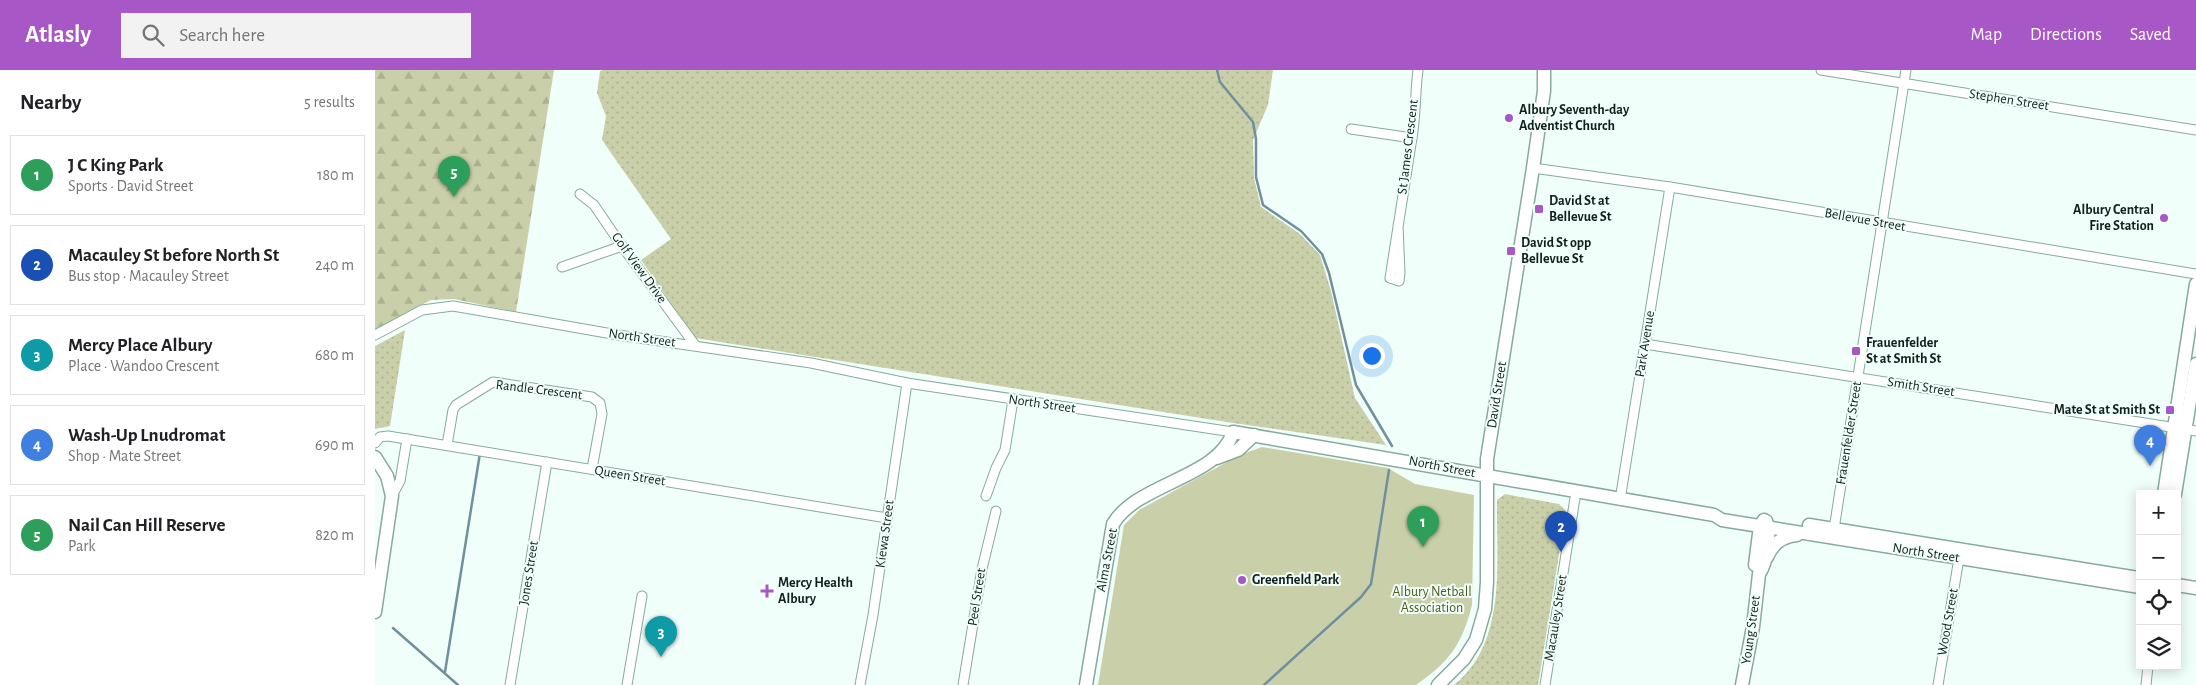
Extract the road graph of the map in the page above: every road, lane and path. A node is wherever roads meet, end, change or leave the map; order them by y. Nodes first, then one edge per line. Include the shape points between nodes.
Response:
1 (1418, 70) edge
2 (1545, 70) edge
3 (1551, 70) edge
4 (1821, 70) edge
5 (1906, 70) edge
6 (1904, 83) junction
7 (1544, 91) junction
8 (1351, 128) dead end
9 (2196, 130) edge
10 (1412, 138) junction
11 (1533, 168) junction
12 (1670, 187) junction
13 (580, 194) dead end
14 (1881, 224) junction
15 (622, 246) junction
16 (562, 267) dead end
17 (2196, 274) edge
18 (1390, 278) dead end
19 (2196, 284) edge
20 (375, 335) edge
21 (1645, 344) junction
22 (695, 345) junction
23 (2196, 364) edge
24 (1857, 377) junction
25 (907, 384) junction
26 (1013, 400) junction
27 (2185, 430) edge
28 (1233, 432) junction
29 (1254, 435) junction
30 (407, 439) junction
31 (375, 443) edge
32 (447, 445) junction
33 (375, 457) edge
34 (1212, 460) junction
35 (547, 462) junction
36 (592, 469) junction
37 (1486, 476) junction
38 (2165, 490) edge
39 (2176, 490) edge
40 (1576, 492) junction
41 (392, 496) junction
42 (986, 496) dead end
43 (1620, 500) junction
44 (996, 511) dead end
45 (887, 518) junction
46 (1765, 524) junction
47 (1834, 529) junction
48 (1809, 534) junction
49 (1959, 558) junction
50 (2136, 570) edge
51 (1761, 571) junction
52 (2094, 571) junction
53 (2136, 578) edge
54 (2136, 586) edge
55 (2181, 586) edge
56 (2196, 588) edge
57 (2181, 594) edge
58 (642, 596) dead end
59 (2196, 596) edge
60 (375, 612) edge
61 (2148, 670) edge
62 (510, 685) edge
63 (627, 685) edge
64 (860, 685) edge
65 (963, 685) edge
66 (1086, 685) edge
67 (1438, 685) edge
68 (1545, 685) edge
69 (1742, 685) edge
70 (1937, 685) edge
71 (2146, 685) edge

1 - 10 street, St James Crescent
2 - 7 main road, David Street
3 - 7 main road, David Street
4 - 6 street, Stephen Street
5 - 6 street, Frauenfelder Street
6 - 9 street, Stephen Street
6 - 14 street, Frauenfelder Street
7 - 11 main road, David Street
8 - 10 street
10 - 18 street, St James Crescent via 1398,225 1399,281
11 - 12 street, Bellevue Street
11 - 37 main road, David Street
12 - 14 street, Bellevue Street
12 - 21 street, Park Avenue
13 - 15 street, Golf View Drive via 595,205
14 - 17 street, Bellevue Street
14 - 24 street, Frauenfelder Street
15 - 16 street
15 - 22 street, Golf View Drive
19 - 27 main road
20 - 22 street, North Street via 422,310 453,306
21 - 24 street, Smith Street
21 - 43 street, Park Avenue
22 - 25 street, North Street via 811,363
23 - 27 main road
24 - 27 street, Smith Street
24 - 47 street, Frauenfelder Street
25 - 26 street, North Street
25 - 45 street, Kiewa Street
26 - 28 street, North Street
26 - 42 street via 1005,450
27 - 38 main road
27 - 39 main road
28 - 29 main road, North Street
28 - 34 main road, Alma Street via 1227,445
29 - 34 main road, Alma Street via 1238,450
29 - 37 main road, North Street
30 - 31 street, Queen Street via 383,436
30 - 32 street, Queen Street
30 - 41 street via 401,482
32 - 35 street, Queen Street
32 - 36 street, Randle Crescent via 456,405 493,382 592,397 602,408
33 - 41 main road via 387,476
34 - 66 main road, Alma Street via 1131,504 1113,524
35 - 36 street, Queen Street
35 - 62 street, Jones Street
36 - 45 street, Queen Street
37 - 40 main road, North Street
37 - 67 main road, David Street via 1487,582 1483,621 1464,659
40 - 43 main road, North Street
40 - 68 street, Macauley Street
41 - 60 main road
43 - 46 main road, North Street via 1714,515 1722,520
44 - 65 street, Peel Street via 984,557
45 - 64 street, Kiewa Street
46 - 47 main road, North Street
46 - 48 main road, North Street
46 - 51 main road, Young Street
47 - 52 main road, North Street
48 - 49 main road, North Street
48 - 51 main road via 1791,535 1777,542
49 - 54 main road, North Street
49 - 70 street, Wood Street
50 - 52 main road
51 - 69 main road, Young Street
52 - 53 main road, North Street
55 - 56 main road
57 - 59 main road
58 - 63 street
61 - 71 street

